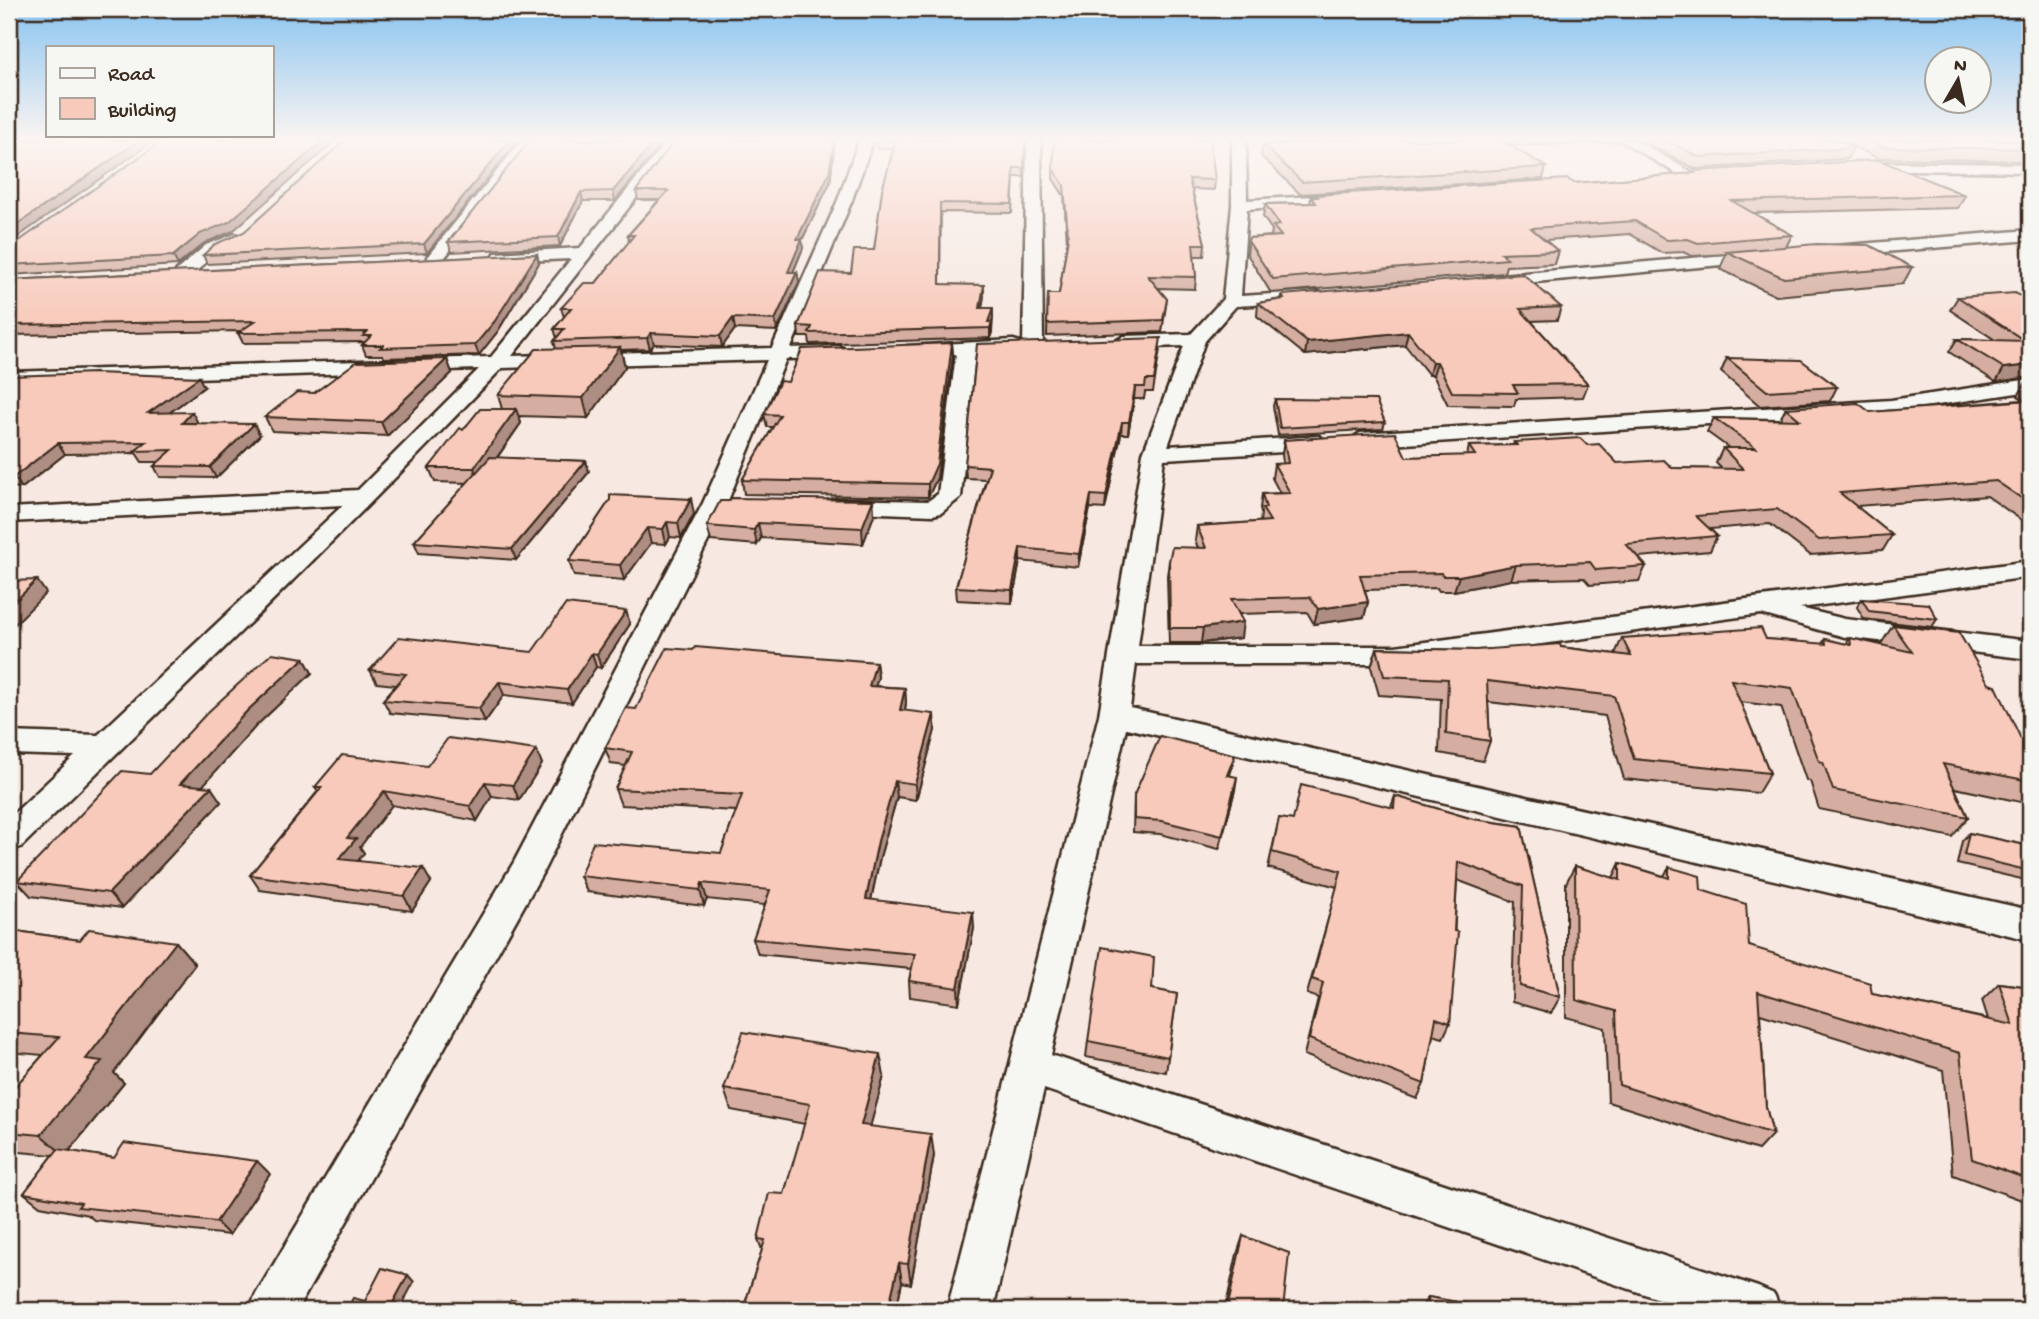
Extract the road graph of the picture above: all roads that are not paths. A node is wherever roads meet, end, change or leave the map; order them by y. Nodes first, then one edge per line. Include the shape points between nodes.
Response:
1 (477, 202) edge
2 (626, 202) edge
3 (844, 202) edge
4 (1036, 202) edge
5 (1240, 202) edge
6 (1293, 202) edge
7 (1240, 205) junction
8 (249, 228) edge
9 (2030, 235) edge
10 (1817, 252) edge
11 (585, 253) junction
12 (1776, 256) edge
13 (488, 258) edge
14 (461, 259) edge
15 (211, 272) edge
16 (1472, 282) edge
17 (1334, 294) edge
18 (1232, 300) junction
19 (1196, 340) junction
20 (1101, 343) edge
21 (965, 348) junction
22 (898, 350) edge
23 (858, 351) edge
24 (778, 354) junction
25 (497, 362) junction
26 (9, 378) edge
27 (2030, 385) edge
28 (1154, 453) junction
29 (365, 497) junction
30 (810, 505) edge
31 (9, 515) edge
32 (2030, 569) edge
33 (1756, 606) junction
34 (2030, 650) edge
35 (1123, 655) junction
36 (1114, 715) junction
37 (9, 743) edge
38 (106, 746) junction
39 (9, 838) edge
40 (2030, 925) edge
41 (1029, 1066) junction
42 (272, 1310) edge
43 (970, 1310) edge
44 (1758, 1310) edge

1 - 14 street via 426,261
2 - 11 street
3 - 24 street
4 - 21 street via 1040,344
5 - 7 street
6 - 7 street
7 - 18 street
8 - 15 street via 176,274
9 - 10 street
11 - 13 street
11 - 25 street
12 - 16 street
17 - 18 street
18 - 19 street
19 - 20 street
19 - 28 street
21 - 22 street
21 - 30 street via 949,497 944,503 933,508
23 - 24 street
24 - 25 street
24 - 42 street via 728,503 526,872
25 - 26 street
25 - 29 street
27 - 28 street via 1891,406
28 - 35 street
29 - 31 street
29 - 38 street
32 - 33 street
33 - 34 street via 1845,628
33 - 35 street via 1395,655
35 - 36 street
36 - 40 street
36 - 41 street
37 - 38 street
38 - 39 street
41 - 43 street
41 - 44 street

